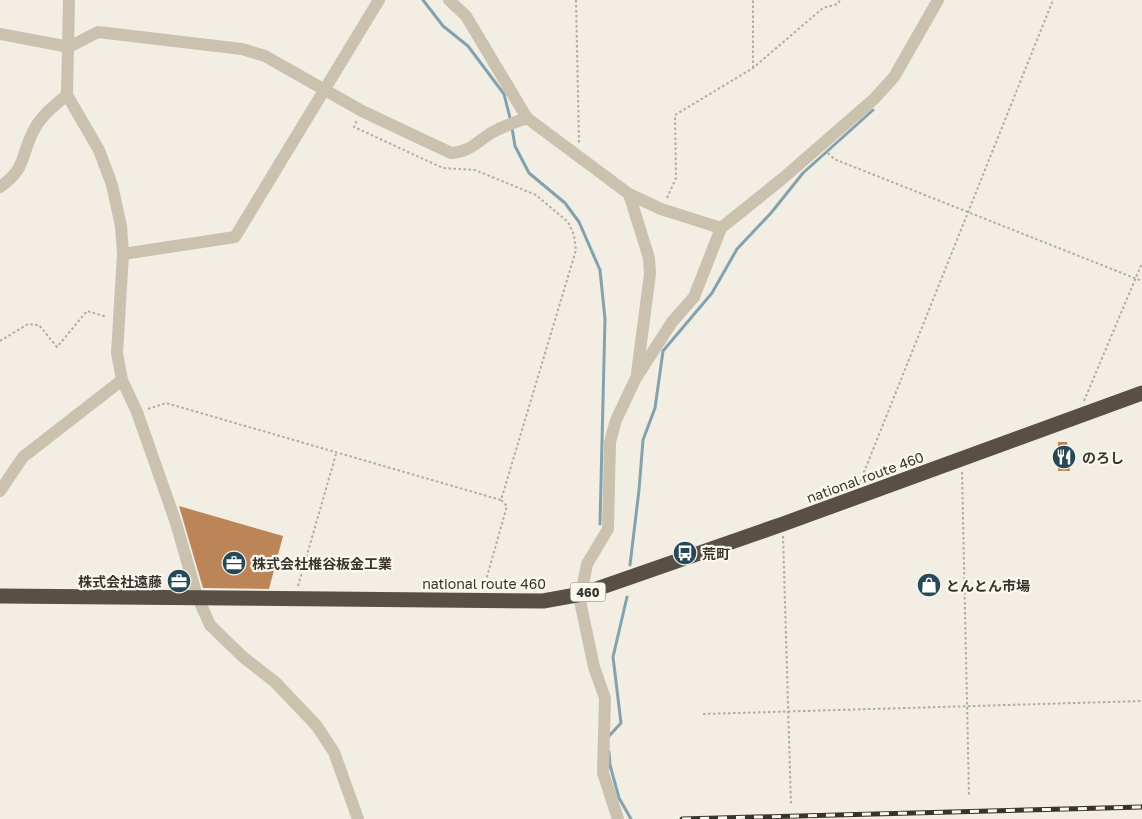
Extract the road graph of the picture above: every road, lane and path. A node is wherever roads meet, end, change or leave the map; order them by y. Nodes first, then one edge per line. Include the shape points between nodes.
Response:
1 (69, 0) edge
2 (378, 0) edge
3 (449, 0) edge
4 (576, 0) edge
5 (753, 0) edge
6 (840, 0) edge
7 (938, 0) edge
8 (1053, 0) edge
9 (0, 34) edge
10 (69, 48) junction
11 (753, 68) junction
12 (324, 89) junction
13 (67, 95) junction
14 (362, 111) junction
15 (527, 118) junction
16 (820, 145) junction
17 (580, 158) junction
18 (0, 187) edge
19 (629, 194) junction
20 (661, 209) junction
21 (967, 212) junction
22 (721, 228) junction
23 (122, 254) junction
24 (1142, 263) edge
25 (1136, 279) junction
26 (1142, 281) edge
27 (117, 320) junction
28 (0, 341) edge
29 (636, 378) junction
30 (122, 380) junction
31 (1142, 393) edge
32 (136, 412) junction
33 (1077, 417) junction
34 (336, 454) junction
35 (961, 460) junction
36 (0, 491) edge
37 (854, 498) junction
38 (501, 500) junction
39 (783, 524) junction
40 (582, 594) junction
41 (0, 596) edge
42 (197, 596) junction
43 (295, 598) junction
44 (480, 600) junction
45 (1142, 701) edge
46 (966, 706) junction
47 (788, 711) junction
48 (703, 714) dead end
49 (969, 795) dead end
50 (791, 805) dead end
51 (358, 819) edge
52 (618, 819) edge

1 - 10 street
2 - 12 street
3 - 15 street via 466,16
4 - 17 path
5 - 11 path
6 - 11 path via 838,4 823,8
7 - 16 street via 894,77 874,99
8 - 21 path
9 - 10 street
10 - 12 street via 98,32 242,49 265,56
10 - 13 street
11 - 20 path via 674,115 676,178
12 - 14 street
12 - 23 street via 235,237
13 - 18 street via 40,118 21,166
13 - 23 street via 99,150 112,185
14 - 15 street via 451,154 463,153 493,132
14 - 38 path via 354,127 443,168 476,170 536,195 568,222 574,235 576,250
15 - 17 street
16 - 21 path via 834,159
16 - 22 street
17 - 19 street
19 - 20 street
19 - 29 street via 649,258 650,274
20 - 22 street
21 - 25 path
21 - 37 path
22 - 29 street via 694,297 672,322
23 - 27 street
24 - 25 path
25 - 26 path
25 - 33 path
27 - 28 path via 87,310 57,347 39,325 28,324
27 - 30 street via 117,353
29 - 40 street via 616,420 610,442 608,529 587,564
30 - 32 street
30 - 36 street via 23,457
31 - 33 highway, national route 460 / 460
32 - 34 path via 166,403
32 - 42 street via 176,523
33 - 35 highway, national route 460 / 460
34 - 38 path
34 - 43 path
35 - 37 highway, national route 460 / 460
35 - 46 path
37 - 39 highway, national route 460 / 460
38 - 44 path via 507,506
39 - 40 highway, national route 460 / 460
39 - 47 path
40 - 44 highway, national route 460 / 460 via 543,601
40 - 52 street via 580,602 584,624 604,698 603,773
41 - 42 highway, national route 460 / 460
42 - 43 highway, national route 460 / 460
42 - 51 street via 210,625 275,682 316,725 334,752
43 - 44 highway, national route 460 / 460
45 - 46 path
46 - 47 path
46 - 49 path
47 - 48 path
47 - 50 path

